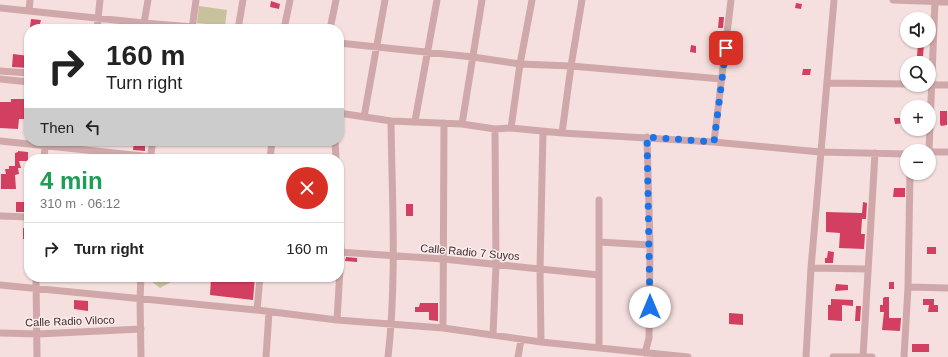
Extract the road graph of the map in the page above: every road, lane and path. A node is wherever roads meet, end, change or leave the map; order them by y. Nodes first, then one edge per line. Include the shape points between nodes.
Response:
1 (30, 0) edge
2 (100, 0) edge
3 (148, 0) edge
4 (196, 0) edge
5 (243, 0) edge
6 (290, 0) edge
7 (336, 0) edge
8 (386, 0) edge
9 (437, 0) edge
10 (482, 0) edge
11 (532, 0) edge
12 (582, 0) edge
13 (731, 0) edge
14 (834, 0) edge
15 (893, 0) edge
16 (935, 1) edge
17 (948, 2) edge
18 (0, 8) edge
19 (29, 10) junction
20 (98, 18) junction
21 (144, 23) junction
22 (97, 24) edge
23 (154, 24) edge
24 (193, 24) edge
25 (239, 24) edge
26 (285, 24) edge
27 (331, 24) edge
28 (344, 44) edge
29 (378, 47) junction
30 (428, 52) junction
31 (932, 56) edge
32 (473, 57) junction
33 (520, 64) junction
34 (571, 66) junction
35 (0, 71) edge
36 (24, 73) edge
37 (0, 79) edge
38 (722, 79) junction
39 (24, 81) edge
40 (827, 83) junction
41 (900, 84) edge
42 (936, 85) edge
43 (948, 85) edge
44 (931, 92) edge
45 (344, 114) edge
46 (364, 117) junction
47 (391, 121) junction
48 (415, 121) junction
49 (444, 123) junction
50 (462, 124) junction
51 (512, 128) junction
52 (495, 129) junction
53 (543, 132) junction
54 (562, 133) junction
55 (647, 137) junction
56 (0, 141) edge
57 (714, 142) junction
58 (24, 143) edge
59 (929, 144) edge
60 (45, 146) joint
61 (936, 151) edge
62 (820, 152) junction
63 (948, 152) edge
64 (875, 153) junction
65 (44, 154) edge
66 (115, 154) edge
67 (900, 154) edge
68 (910, 180) edge
69 (599, 200) dead end
70 (0, 216) edge
71 (24, 217) edge
72 (599, 242) junction
73 (650, 245) junction
74 (344, 252) edge
75 (393, 256) junction
76 (443, 259) junction
77 (496, 265) junction
78 (810, 268) junction
79 (540, 269) junction
80 (867, 269) junction
81 (599, 275) junction
82 (36, 282) edge
83 (142, 282) edge
84 (260, 282) edge
85 (339, 282) edge
86 (0, 285) edge
87 (908, 287) junction
88 (36, 288) junction
89 (948, 288) edge
90 (140, 299) junction
91 (257, 310) junction
92 (269, 312) junction
93 (337, 320) junction
94 (392, 325) junction
95 (443, 328) junction
96 (141, 329) junction
97 (0, 333) edge
98 (38, 334) junction
99 (493, 335) junction
100 (521, 340) junction
101 (541, 342) junction
102 (599, 347) junction
103 (645, 353) junction
104 (655, 356) edge
105 (38, 357) edge
106 (141, 357) edge
107 (266, 357) edge
108 (388, 357) edge
109 (518, 357) edge
110 (688, 357) edge
111 (806, 357) edge
112 (833, 357) edge
113 (863, 357) edge
114 (868, 357) edge
115 (872, 357) edge
116 (904, 357) edge

1 - 19 street
2 - 20 street
3 - 21 street
4 - 24 street
5 - 25 street
6 - 26 street
7 - 27 street
8 - 29 street
9 - 30 street
10 - 32 street
11 - 33 street
12 - 34 street
13 - 38 street
14 - 40 street
15 - 16 street
16 - 17 street
16 - 31 street
18 - 19 street
19 - 20 street
20 - 21 street
20 - 22 street
21 - 23 street
28 - 29 street
29 - 30 street
29 - 46 street
30 - 32 street
30 - 48 street
32 - 33 street
32 - 50 street
33 - 34 street
33 - 51 street
34 - 38 street
34 - 54 street
35 - 36 street
37 - 39 street
38 - 57 street
40 - 41 street
40 - 62 street
42 - 43 street
44 - 59 street
45 - 46 street
46 - 47 street
47 - 48 street
47 - 75 street
48 - 49 street
49 - 50 street
49 - 76 street
50 - 52 street
51 - 52 street
51 - 53 street
52 - 77 street
53 - 54 street
53 - 79 street
54 - 55 street
55 - 57 street
55 - 73 street
56 - 58 street
57 - 62 street
60 - 65 street
60 - 66 street
61 - 63 street
62 - 64 street
62 - 78 street
64 - 67 street
64 - 80 street
68 - 87 street
69 - 72 street
70 - 71 street
72 - 73 street
72 - 81 street
73 - 103 street via 649,338
74 - 75 street, Calle Radio 7 Suyos
75 - 76 street, Calle Radio 7 Suyos
75 - 94 street
76 - 77 street, Calle Radio 7 Suyos
76 - 95 street
77 - 79 street, Calle Radio 7 Suyos
77 - 99 street
78 - 80 street
78 - 111 street
79 - 81 street, Calle Radio 7 Suyos
79 - 101 street
80 - 113 street
81 - 102 street
82 - 88 street
83 - 90 street
84 - 91 street
85 - 93 street
86 - 88 street
87 - 89 street
87 - 116 street
88 - 90 street
88 - 98 street
90 - 91 street
90 - 96 street
91 - 92 street
92 - 93 street
92 - 107 street
93 - 94 street
94 - 95 street
94 - 108 street
95 - 99 street
96 - 98 street, Calle Radio Viloco
96 - 106 street
97 - 98 street, Calle Radio Viloco
98 - 105 street
99 - 100 street
100 - 101 street
100 - 109 street
101 - 102 street
102 - 103 street
103 - 104 street
104 - 110 street
112 - 113 street
113 - 114 street
114 - 115 street

